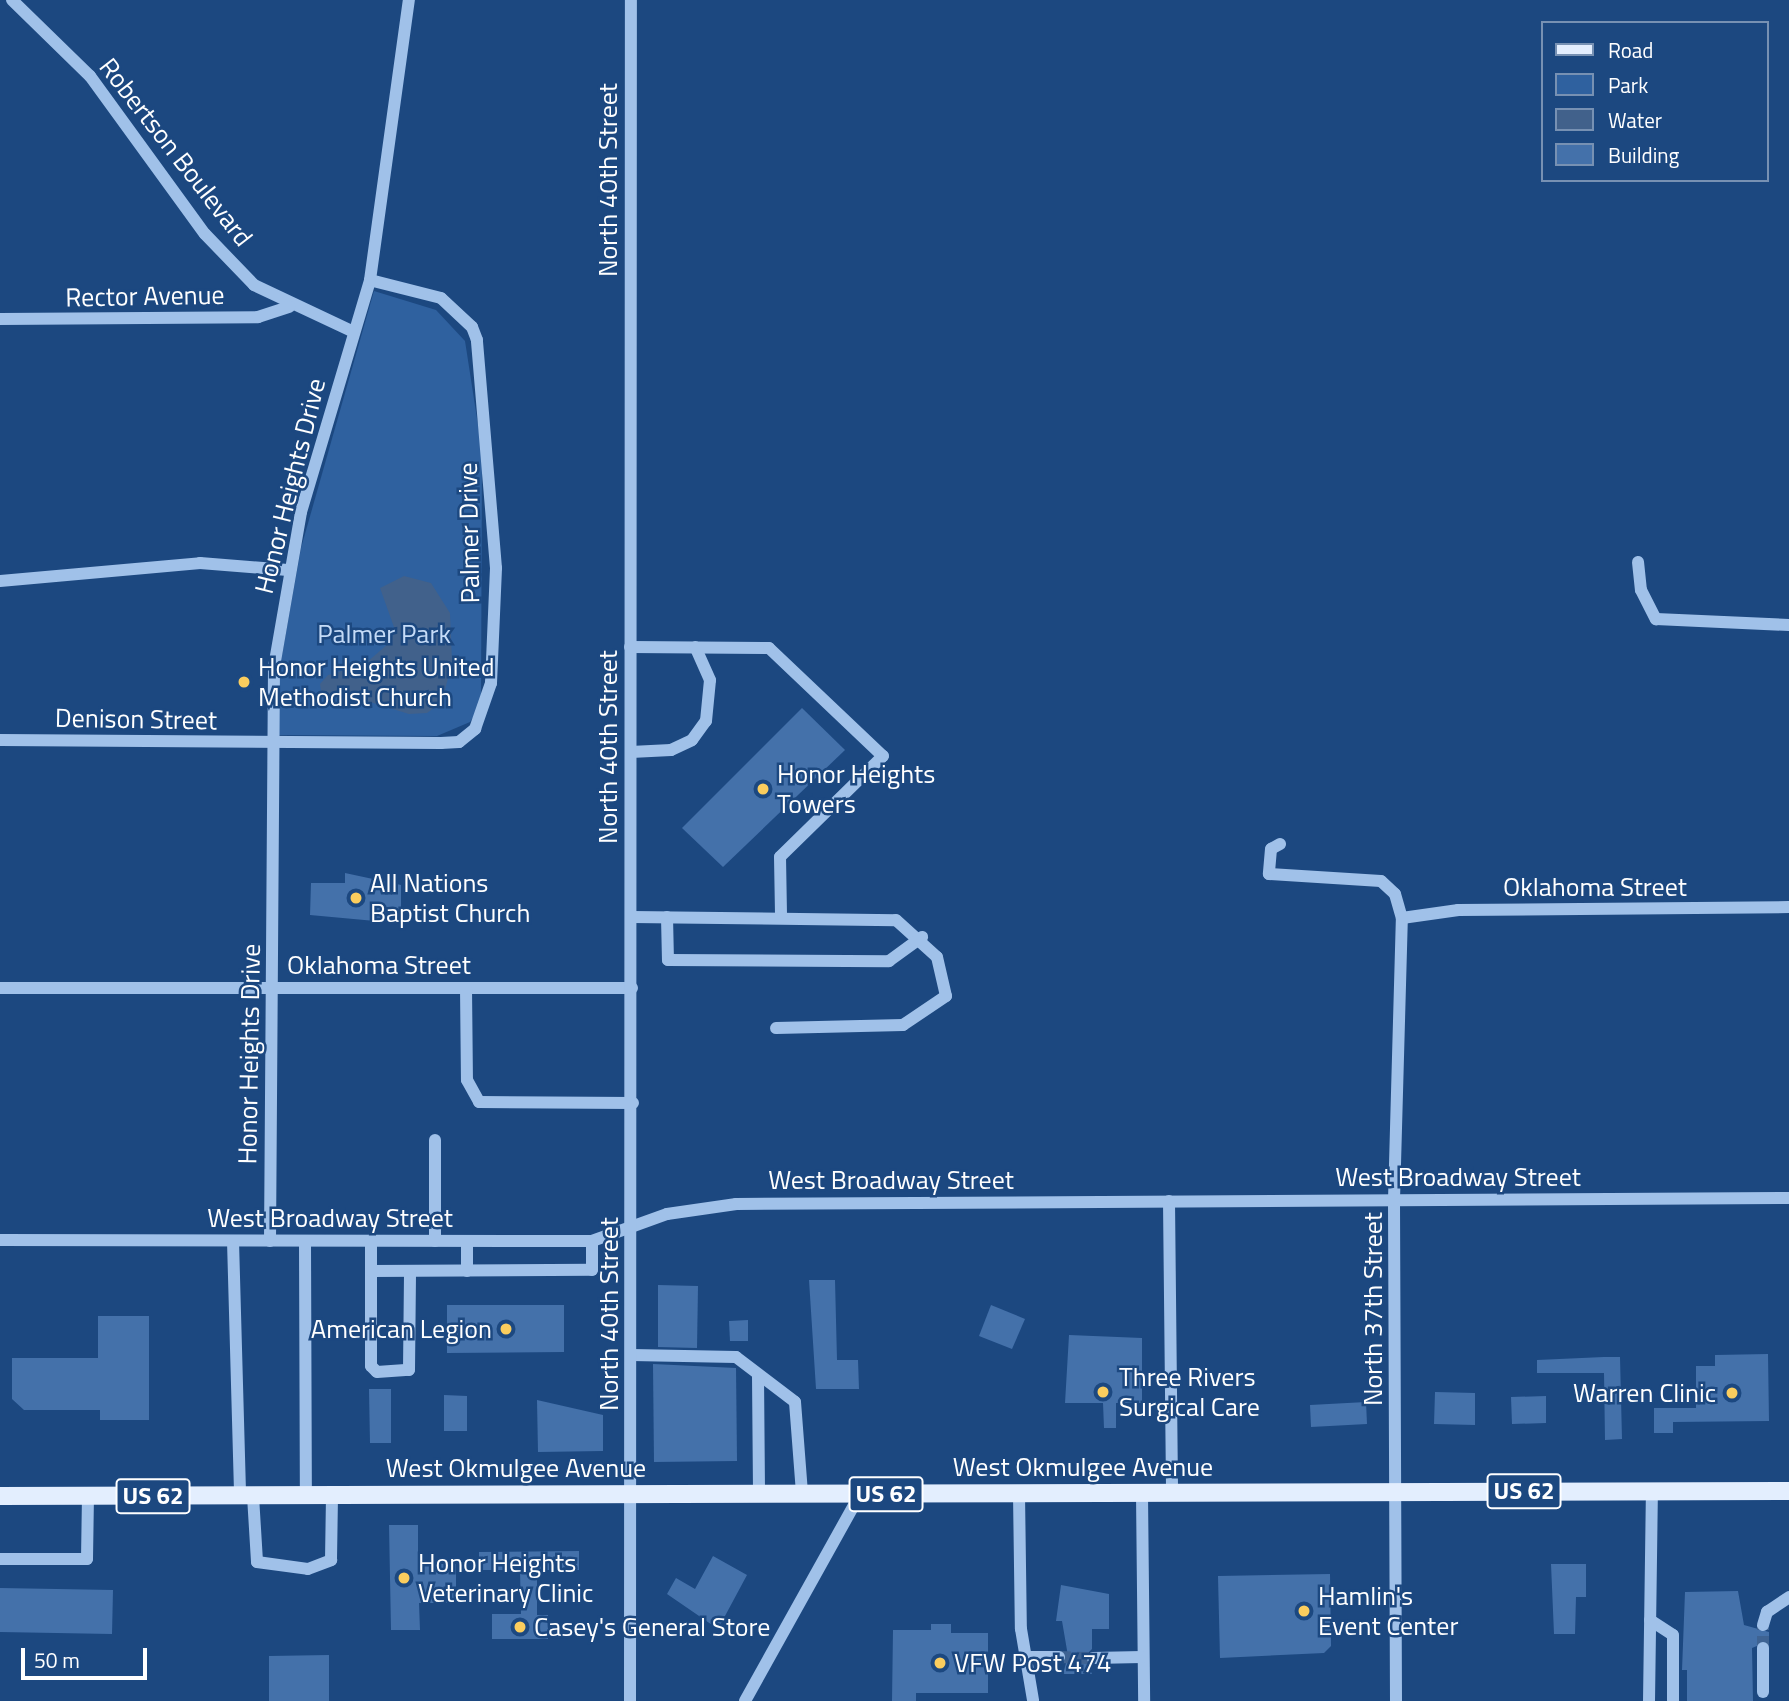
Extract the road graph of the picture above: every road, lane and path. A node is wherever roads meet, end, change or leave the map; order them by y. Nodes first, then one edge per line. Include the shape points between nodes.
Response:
1 (12, 0) edge
2 (409, 0) edge
3 (631, 0) edge
4 (370, 280) junction
5 (289, 307) junction
6 (0, 318) edge
7 (354, 332) junction
8 (1637, 562) dead end
9 (288, 570) junction
10 (0, 581) edge
11 (1789, 625) edge
12 (630, 647) junction
13 (695, 648) junction
14 (0, 740) edge
15 (271, 745) junction
16 (631, 752) junction
17 (1280, 844) dead end
18 (1789, 907) edge
19 (632, 917) junction
20 (667, 917) junction
21 (781, 917) junction
22 (1402, 918) junction
23 (922, 937) junction
24 (274, 987) junction
25 (0, 988) edge
26 (466, 988) junction
27 (632, 988) junction
28 (776, 1028) dead end
29 (633, 1103) junction
30 (435, 1140) dead end
31 (1789, 1198) edge
32 (1394, 1200) junction
33 (1170, 1201) junction
34 (632, 1230) junction
35 (0, 1240) edge
36 (233, 1241) junction
37 (270, 1241) junction
38 (435, 1241) junction
39 (467, 1241) junction
40 (592, 1241) junction
41 (305, 1242) junction
42 (371, 1242) junction
43 (371, 1271) junction
44 (410, 1271) junction
45 (467, 1271) junction
46 (632, 1355) junction
47 (758, 1376) junction
48 (1652, 1491) junction
49 (1789, 1491) edge
50 (1396, 1492) junction
51 (631, 1494) junction
52 (759, 1494) junction
53 (802, 1494) junction
54 (860, 1494) junction
55 (1019, 1494) junction
56 (1142, 1494) junction
57 (1171, 1494) junction
58 (0, 1496) edge
59 (88, 1496) junction
60 (247, 1496) junction
61 (306, 1496) junction
62 (332, 1496) junction
63 (0, 1559) edge
64 (1789, 1597) edge
65 (1650, 1620) junction
66 (1763, 1625) tunnel mouth
67 (1763, 1648) tunnel mouth
68 (1026, 1657) junction
69 (1059, 1657) tunnel mouth
70 (1142, 1657) junction
71 (1093, 1658) tunnel mouth
72 (1763, 1692) dead end
73 (1033, 1700) edge
74 (630, 1701) edge
75 (745, 1701) edge
76 (1144, 1701) edge
77 (1396, 1701) edge
78 (1649, 1701) edge
79 (1673, 1701) edge

1 - 5 street, Robertson Boulevard via 99,86 205,234 254,285
2 - 4 street, Honor Heights Drive
3 - 12 street, North 40th Street
4 - 7 street, Honor Heights Drive
4 - 15 street, Palmer Drive via 441,298 458,311 477,340 492,475 491,683 484,715 459,742
5 - 6 street, Rector Avenue via 258,317
5 - 7 street, Robertson Boulevard
7 - 9 street, Honor Heights Drive
8 - 11 street via 1641,590 1656,619
9 - 10 street via 200,564
9 - 15 street, Honor Heights Drive
12 - 13 street
12 - 16 street, North 40th Street
13 - 16 street via 710,680 706,720 692,740 671,750
13 - 21 street via 769,648 883,755 780,857
14 - 15 street, Denison Street
15 - 24 street, Honor Heights Drive
16 - 19 street, North 40th Street
17 - 22 street via 1270,849 1269,874 1381,881 1395,894
18 - 22 street, Oklahoma Street via 1458,910
19 - 20 street
19 - 27 street, North 40th Street
20 - 21 street
20 - 23 street via 668,960 889,961
21 - 23 street via 902,921
22 - 32 street, North 37th Street
23 - 28 street via 937,957 946,996 903,1025 877,1030
24 - 25 street, Oklahoma Street
24 - 26 street, Oklahoma Street
24 - 37 street, Honor Heights Drive
26 - 27 street, Oklahoma Street
26 - 29 street via 470,1096 479,1102
27 - 29 street, North 40th Street
29 - 34 street, North 40th Street
30 - 38 street
31 - 32 street, West Broadway Street
32 - 33 street, West Broadway Street
32 - 50 street, North 37th Street
33 - 34 street, West Broadway Street via 736,1204 667,1214
33 - 57 street
34 - 40 street, West Broadway Street
34 - 46 street, North 40th Street
35 - 36 street, West Broadway Street
36 - 37 street, West Broadway Street
36 - 60 street
37 - 41 street, West Broadway Street
38 - 39 street, West Broadway Street
38 - 42 street, West Broadway Street
39 - 40 street, West Broadway Street
39 - 45 street
40 - 45 street via 592,1270
41 - 42 street, West Broadway Street
41 - 61 street
42 - 43 street
43 - 44 street
43 - 44 street via 371,1366 405,1372 410,1366
44 - 45 street
46 - 47 street via 736,1357
46 - 51 street, North 40th Street
47 - 52 street
47 - 53 street via 795,1402 800,1414
48 - 49 main road, West Okmulgee Avenue / US 62
48 - 50 main road, West Okmulgee Avenue / US 62
48 - 65 street
50 - 57 main road, West Okmulgee Avenue / US 62
50 - 77 street, North 37th Street
51 - 52 main road, West Okmulgee Avenue / US 62
51 - 62 main road, West Okmulgee Avenue / US 62
51 - 74 street, North 40th Street
52 - 53 main road, West Okmulgee Avenue / US 62
53 - 54 main road, West Okmulgee Avenue / US 62
54 - 55 main road, West Okmulgee Avenue / US 62
54 - 75 street
55 - 56 main road, West Okmulgee Avenue / US 62
55 - 68 street
56 - 57 main road, West Okmulgee Avenue / US 62
56 - 70 street
58 - 59 main road, West Okmulgee Avenue / US 62
59 - 60 main road, West Okmulgee Avenue / US 62
59 - 63 street via 87,1559
60 - 61 main road, West Okmulgee Avenue / US 62
60 - 62 street via 257,1562 308,1569 331,1560
61 - 62 main road, West Okmulgee Avenue / US 62
64 - 66 street via 1767,1612
65 - 78 street
65 - 79 street via 1673,1635
67 - 72 street
68 - 69 street
68 - 73 street
70 - 71 street
70 - 76 street

